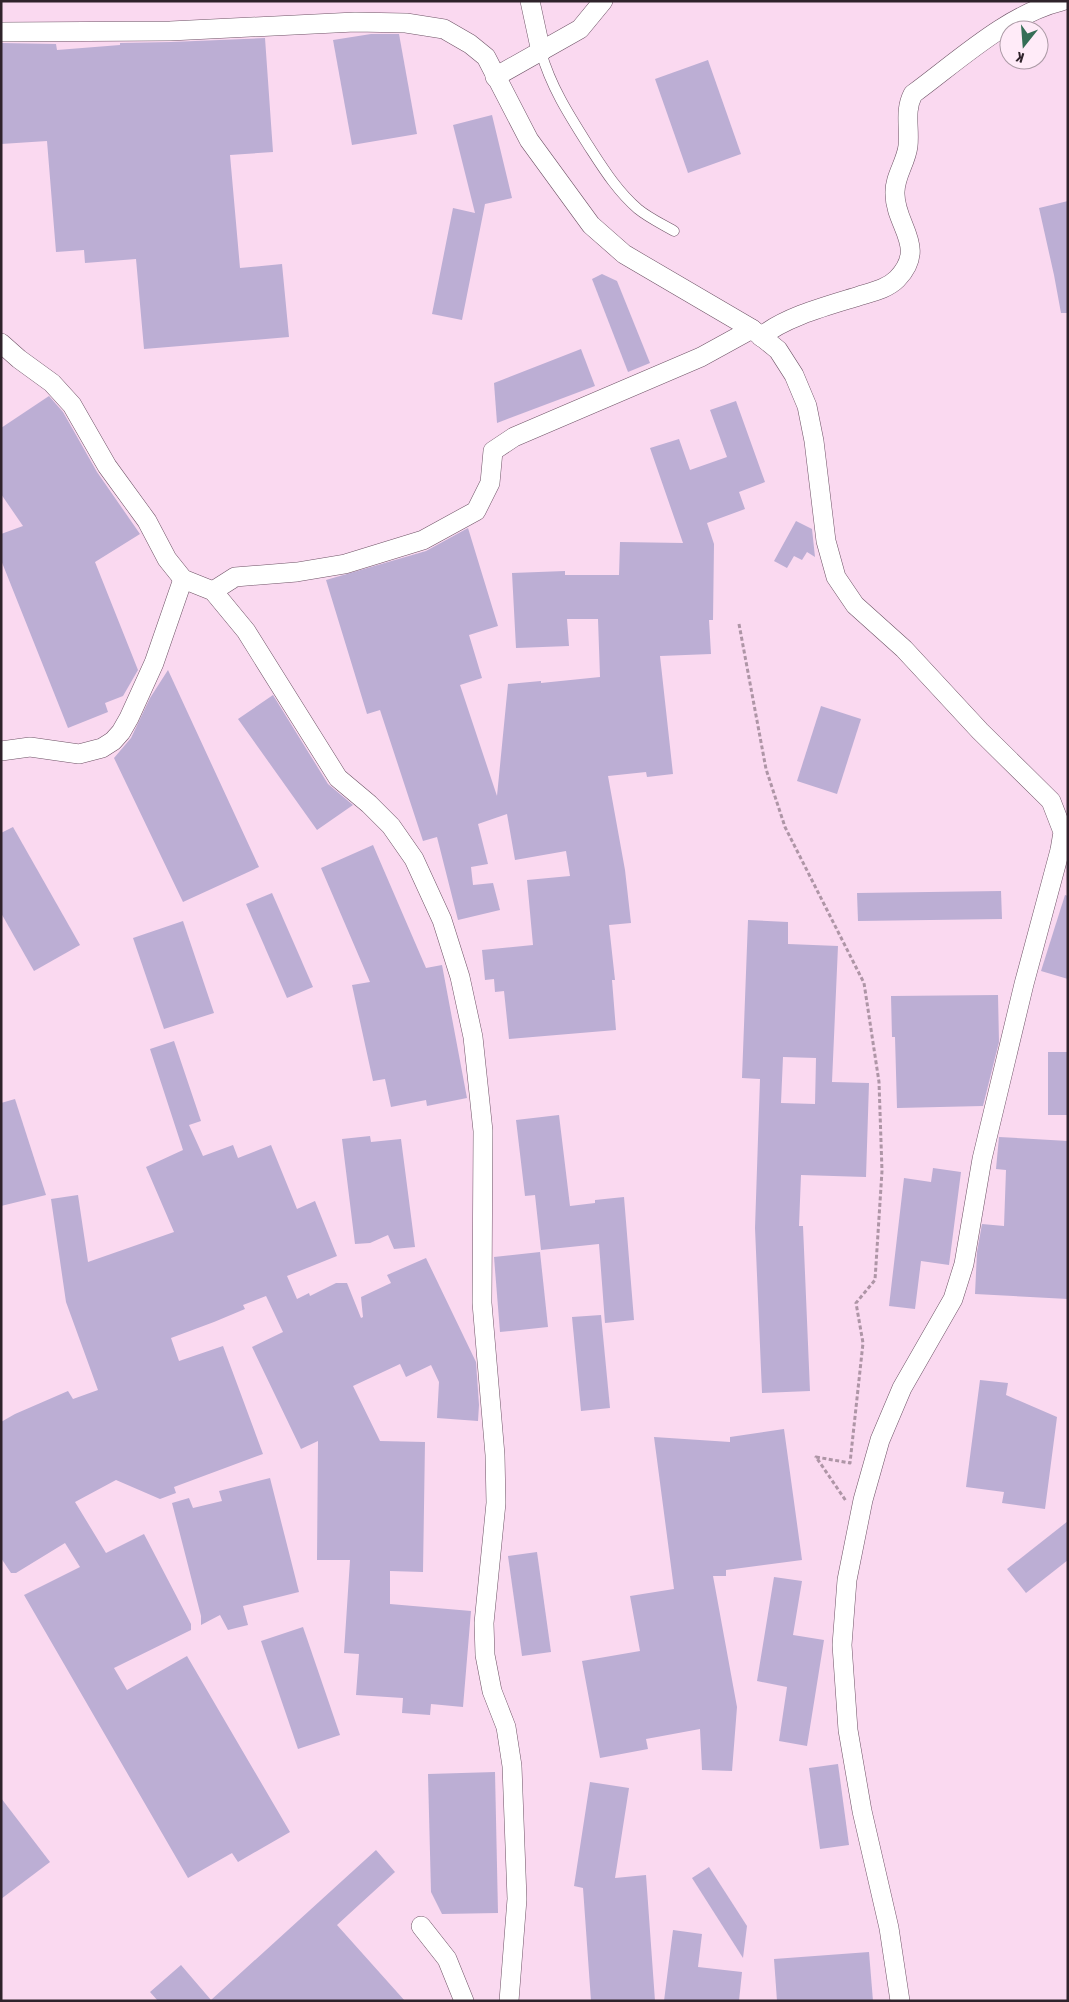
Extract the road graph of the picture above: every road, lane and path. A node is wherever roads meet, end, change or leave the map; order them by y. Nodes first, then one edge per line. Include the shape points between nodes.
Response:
1 (530, 1) edge
2 (603, 1) edge
3 (1062, 1) edge
4 (1, 32) edge
5 (527, 60) junction
6 (495, 77) junction
7 (674, 231) dead end
8 (757, 333) junction
9 (1, 343) edge
10 (183, 580) junction
11 (213, 591) junction
12 (738, 624) dead end
13 (1, 751) edge
14 (1066, 828) edge
15 (859, 1520) junction
16 (421, 1926) dead end
17 (464, 2001) edge
18 (509, 2001) edge
19 (900, 2001) edge

1 - 5 street
2 - 5 street via 580,29
3 - 8 street via 1031,11 988,38 910,100 908,148 894,196 910,239 910,250 904,270 897,279 877,291 815,310
4 - 6 street via 170,31 355,22 406,23 444,29 470,44 486,57
5 - 6 street
5 - 7 lane via 546,70 560,100 609,177 638,209
6 - 8 street via 529,140 591,225 624,254
8 - 11 street via 514,437 493,451 490,483 476,511 422,540 345,564 235,577
8 - 14 street via 778,350 794,375 807,406 826,541 836,577 855,605 904,649 1050,801
9 - 10 street via 52,383 72,406 107,466 147,521 167,559
10 - 11 street
10 - 13 street via 150,671 129,718 113,741 79,754 30,747
11 - 18 street via 246,631 338,778 391,826 414,859 442,920 460,977 473,1037 483,1131 482,1303 496,1493 484,1623 485,1655 492,1691 506,1728 515,1811 517,1899
12 - 15 path via 766,769 785,827 864,983 879,1082 882,1171 875,1280 856,1303 863,1343 850,1463 816,1457
14 - 15 street via 982,1159 964,1264 953,1299 902,1388 880,1440
15 - 19 street via 847,1580 842,1645 848,1730 862,1811 889,1928
16 - 17 street via 447,1959

